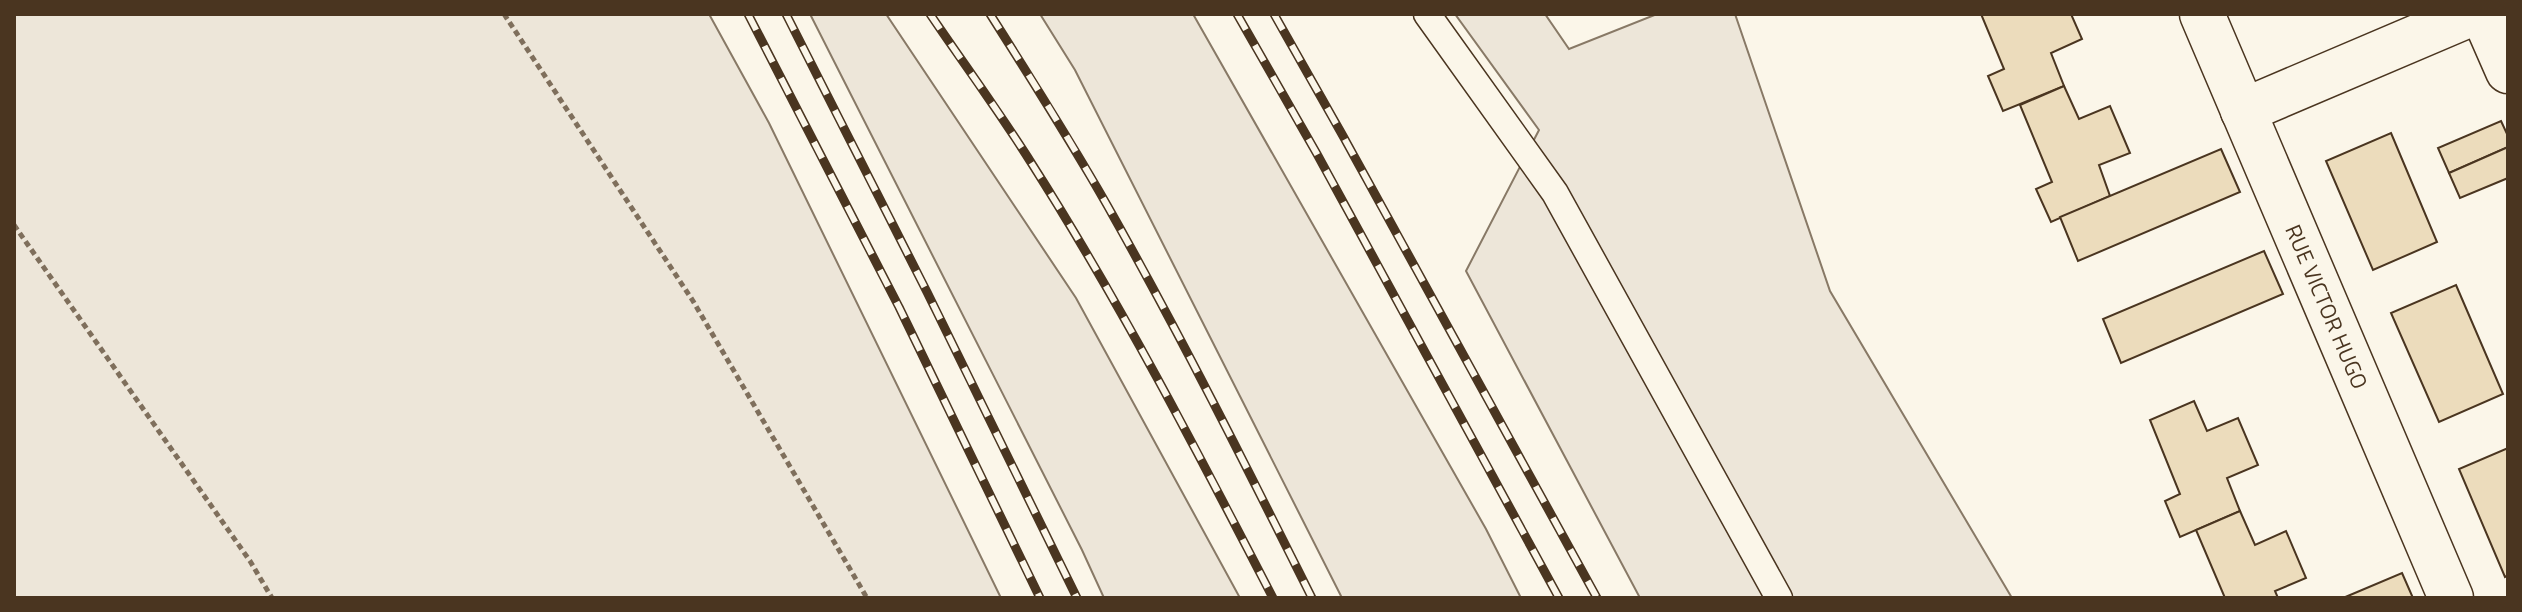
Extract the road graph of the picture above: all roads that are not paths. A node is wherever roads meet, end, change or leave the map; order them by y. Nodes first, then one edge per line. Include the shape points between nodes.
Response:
1 (1427, 14) edge
2 (2202, 14) edge
3 (2471, 14) edge
4 (2483, 14) edge
5 (2508, 71) edge
6 (2243, 111) junction
7 (1779, 598) edge
8 (2451, 598) edge

1 - 7 lane via 1555,193
2 - 6 street, RUE VICTOR HUGO
3 - 6 street
4 - 5 street
6 - 8 street, RUE VICTOR HUGO

